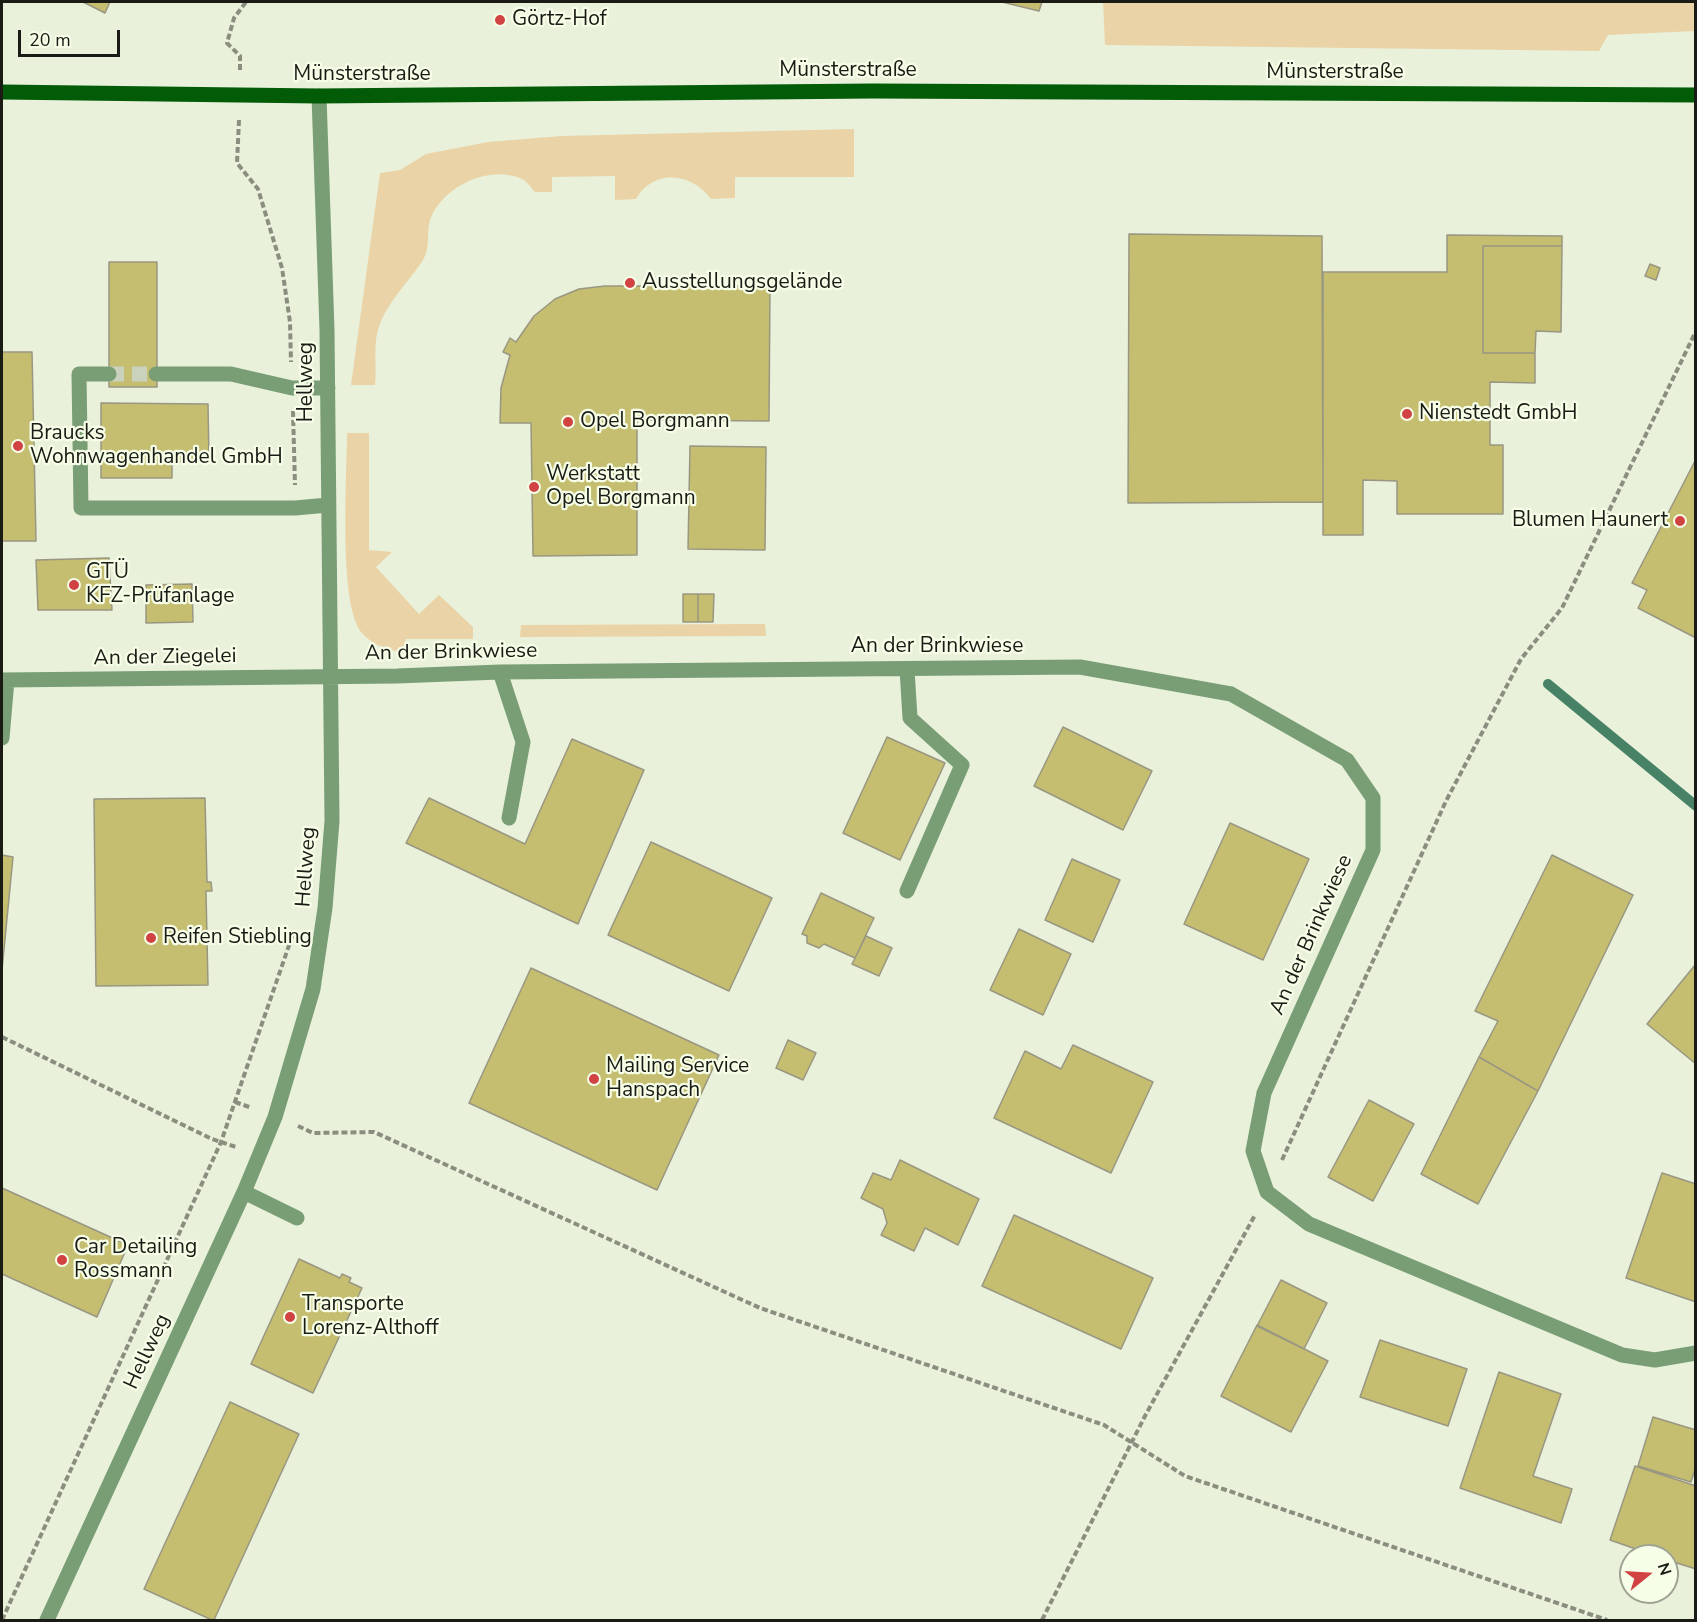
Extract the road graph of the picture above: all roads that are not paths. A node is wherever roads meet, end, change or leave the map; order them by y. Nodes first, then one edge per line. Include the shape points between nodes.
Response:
1 (2, 92) edge
2 (1695, 95) edge
3 (319, 96) junction
4 (109, 374) tunnel mouth
5 (156, 374) tunnel mouth
6 (328, 388) junction
7 (328, 505) junction
8 (907, 669) junction
9 (500, 672) junction
10 (330, 677) junction
11 (4, 680) edge
12 (2, 736) edge
13 (509, 818) dead end
14 (908, 891) dead end
15 (244, 1192) junction
16 (297, 1218) dead end
17 (1695, 1353) edge
18 (47, 1620) edge

1 - 3 main road, Münsterstraße
2 - 3 main road, Münsterstraße via 861,92
3 - 6 street, Hellweg
4 - 7 street via 79,374 81,508
5 - 6 street via 231,375 292,388
6 - 7 street, Hellweg
7 - 10 street, Hellweg
8 - 9 street, An der Brinkwiese
8 - 14 street via 910,718 962,765
8 - 17 street, An der Brinkwiese via 1080,667 1231,694 1347,760 1373,798 1372,850 1264,1093 1253,1151 1267,1192 1309,1224 1622,1355 1655,1360
9 - 10 street, An der Brinkwiese
9 - 13 street via 523,742
10 - 11 street, An der Ziegelei
10 - 15 street, Hellweg via 332,821 322,938 310,999 276,1117
11 - 12 street
15 - 16 street
15 - 18 street, Hellweg

